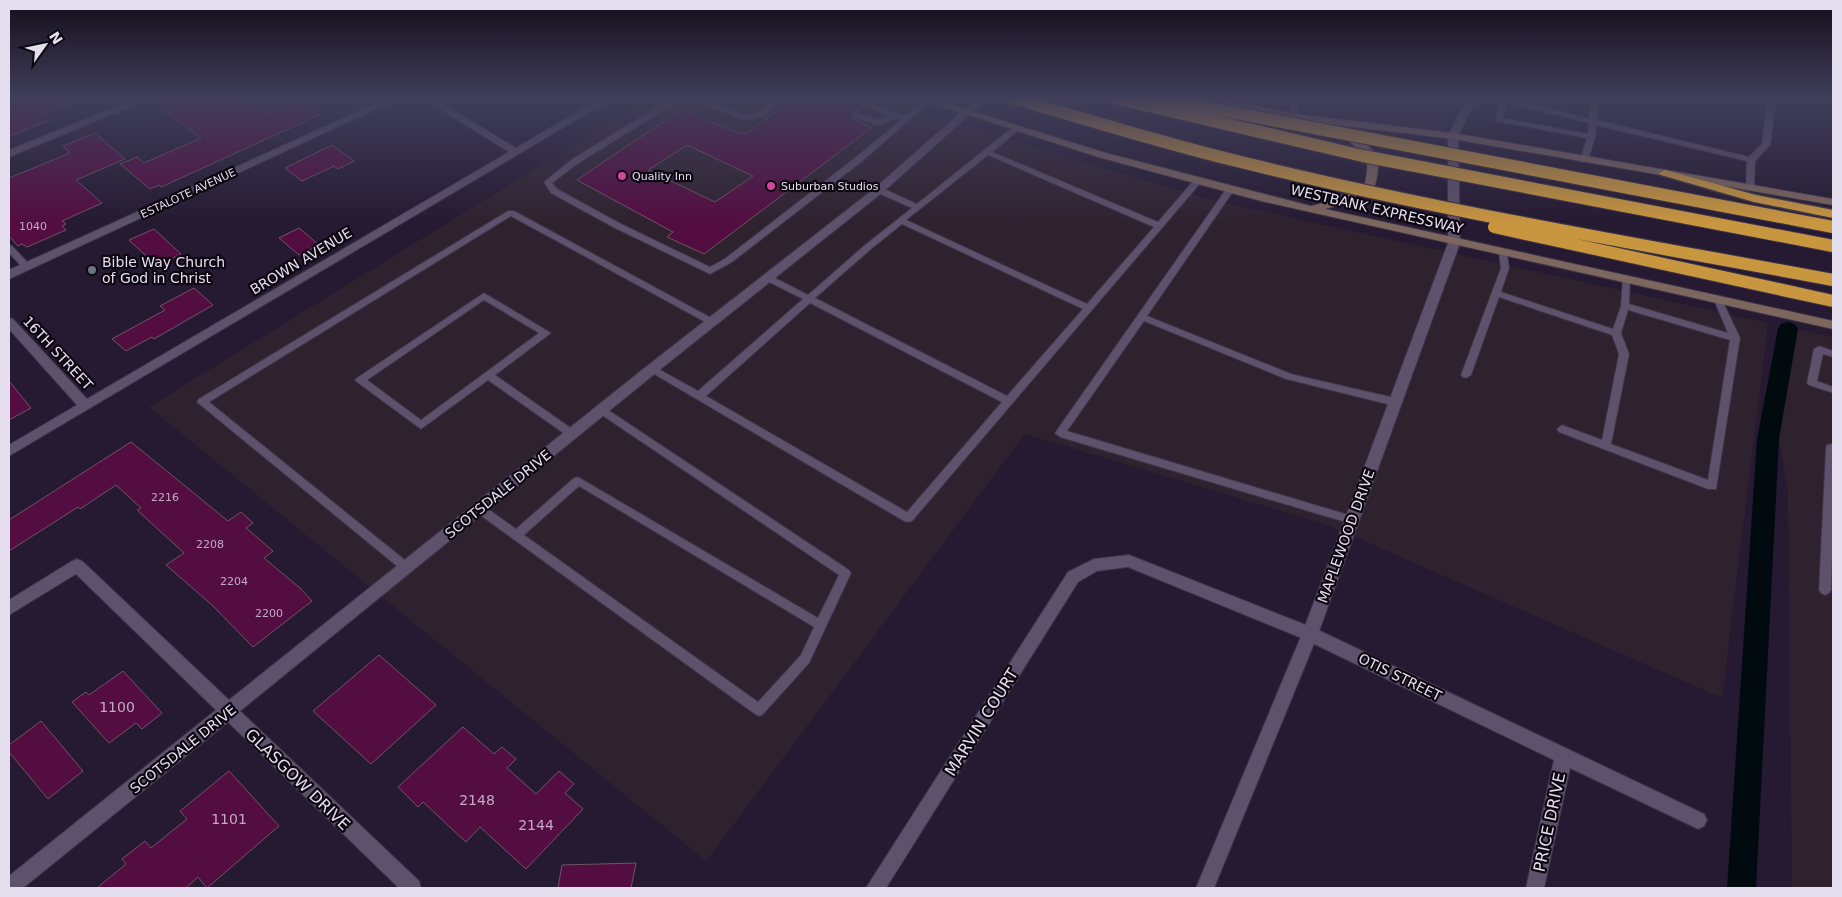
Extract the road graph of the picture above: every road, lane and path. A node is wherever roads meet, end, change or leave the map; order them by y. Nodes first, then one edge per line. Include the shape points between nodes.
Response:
1 (44, 140) edge
2 (303, 140) edge
3 (496, 140) edge
4 (537, 140) edge
5 (610, 140) edge
6 (882, 140) edge
7 (935, 140) edge
8 (1001, 140) edge
9 (1052, 140) edge
10 (1153, 140) edge
11 (1289, 140) edge
12 (1357, 140) edge
13 (1376, 140) edge
14 (1453, 140) edge
15 (1474, 140) edge
16 (1590, 140) edge
17 (1669, 140) edge
18 (1767, 140) edge
19 (516, 152) junction
20 (986, 152) junction
21 (9, 154) edge
22 (1584, 160) junction
23 (1751, 160) junction
24 (1270, 170) junction
25 (1665, 172) junction
26 (1198, 181) junction
27 (1750, 186) junction
28 (879, 190) junction
29 (1230, 190) junction
30 (1833, 202) edge
31 (918, 207) junction
32 (1312, 208) junction
33 (1833, 214) edge
34 (901, 221) junction
35 (1159, 226) junction
36 (1833, 227) edge
37 (1454, 243) junction
38 (1833, 246) edge
39 (9, 248) edge
40 (1503, 253) junction
41 (27, 266) junction
42 (9, 275) edge
43 (768, 278) junction
44 (1626, 280) junction
45 (1833, 280) edge
46 (1496, 293) junction
47 (809, 299) junction
48 (1718, 300) junction
49 (1833, 301) edge
50 (1625, 306) junction
51 (1088, 308) junction
52 (1142, 317) junction
53 (9, 322) edge
54 (712, 322) junction
55 (1833, 325) edge
56 (1616, 333) junction
57 (1735, 338) junction
58 (1833, 354) edge
59 (652, 370) junction
60 (488, 375) junction
61 (1466, 375) dead end
62 (1833, 390) edge
63 (699, 396) junction
64 (1008, 401) junction
65 (1395, 402) junction
66 (86, 406) junction
67 (602, 410) junction
68 (1562, 429) dead end
69 (572, 434) junction
70 (1606, 446) junction
71 (1833, 449) edge
72 (9, 451) edge
73 (480, 509) junction
74 (1352, 520) junction
75 (516, 535) junction
76 (1094, 565) joint
77 (407, 568) junction
78 (1825, 590) dead end
79 (9, 608) edge
80 (820, 624) junction
81 (1310, 634) junction
82 (228, 713) junction
83 (1564, 756) junction
84 (1698, 820) dead end
85 (9, 888) edge
86 (412, 888) edge
87 (876, 888) edge
88 (1205, 888) edge
89 (1535, 888) edge

1 - 21 street
2 - 41 street, ESTALOTE AVENUE
3 - 19 street
4 - 19 street, BROWN AVENUE
5 - 6 lane via 548,182 554,191 710,270 729,260
7 - 28 street, SCOTSDALE DRIVE
8 - 20 lane
9 - 26 main road, WESTBANK EXPRESSWAY
10 - 24 highway, WESTBANK EXPRESSWAY, bridge
11 - 38 highway, bridge
12 - 32 main road via 1370,152 1373,173 1370,185 1335,203
13 - 36 highway, bridge
14 - 37 street, MAPLEWOOD DRIVE
15 - 22 main road
16 - 22 lane
17 - 23 lane
18 - 23 lane via 1766,145
19 - 66 street, BROWN AVENUE
20 - 31 lane
20 - 35 lane
22 - 25 main road
23 - 27 lane
24 - 45 highway, WESTBANK EXPRESSWAY, bridge via 1432,205
24 - 49 highway, bridge via 1362,198
25 - 27 main road
25 - 33 highway via 1754,198
26 - 29 main road, WESTBANK EXPRESSWAY
26 - 35 lane
27 - 30 main road
28 - 31 lane
28 - 43 street, SCOTSDALE DRIVE
29 - 32 main road, WESTBANK EXPRESSWAY
29 - 52 lane
31 - 34 lane
32 - 37 main road, WESTBANK EXPRESSWAY
34 - 47 lane
34 - 51 lane
35 - 51 lane
37 - 40 main road, WESTBANK EXPRESSWAY
37 - 65 street, MAPLEWOOD DRIVE
39 - 41 lane
40 - 44 main road, WESTBANK EXPRESSWAY
40 - 46 lane via 1505,268
41 - 42 street, ESTALOTE AVENUE
43 - 47 lane
43 - 54 street, SCOTSDALE DRIVE
44 - 48 main road, WESTBANK EXPRESSWAY
44 - 50 lane
46 - 56 lane
46 - 61 lane
47 - 63 lane
47 - 64 lane
48 - 55 main road, WESTBANK EXPRESSWAY
48 - 57 lane
50 - 56 lane
50 - 57 lane
51 - 64 lane
52 - 65 lane via 1289,377
52 - 74 lane via 1060,434
53 - 66 street, 16TH STREET
54 - 59 street, SCOTSDALE DRIVE
54 - 77 lane via 511,213 202,402
56 - 70 lane via 1624,354
57 - 70 lane via 1712,486
58 - 62 lane via 1819,349 1812,383
59 - 63 lane
59 - 67 street, SCOTSDALE DRIVE
60 - 60 lane via 546,333 484,296 360,380 422,425
60 - 69 lane
63 - 64 lane via 908,518
65 - 74 street, MAPLEWOOD DRIVE
66 - 72 street, BROWN AVENUE
67 - 69 street, SCOTSDALE DRIVE
67 - 80 lane via 845,573
68 - 70 lane
69 - 73 street, SCOTSDALE DRIVE
71 - 78 lane
73 - 75 lane
73 - 77 street, SCOTSDALE DRIVE
74 - 81 street, MAPLEWOOD DRIVE
75 - 80 lane via 578,481
75 - 80 lane via 759,710 806,659
76 - 81 street, OTIS STREET via 1128,561
76 - 87 street, MARVIN COURT via 1073,577
77 - 82 street, SCOTSDALE DRIVE
79 - 82 street, GLASGOW DRIVE via 77,565
81 - 83 street, OTIS STREET
81 - 88 street, MAPLEWOOD DRIVE
82 - 85 street, SCOTSDALE DRIVE
82 - 86 street, GLASGOW DRIVE
83 - 84 street, OTIS STREET
83 - 89 street, PRICE DRIVE

